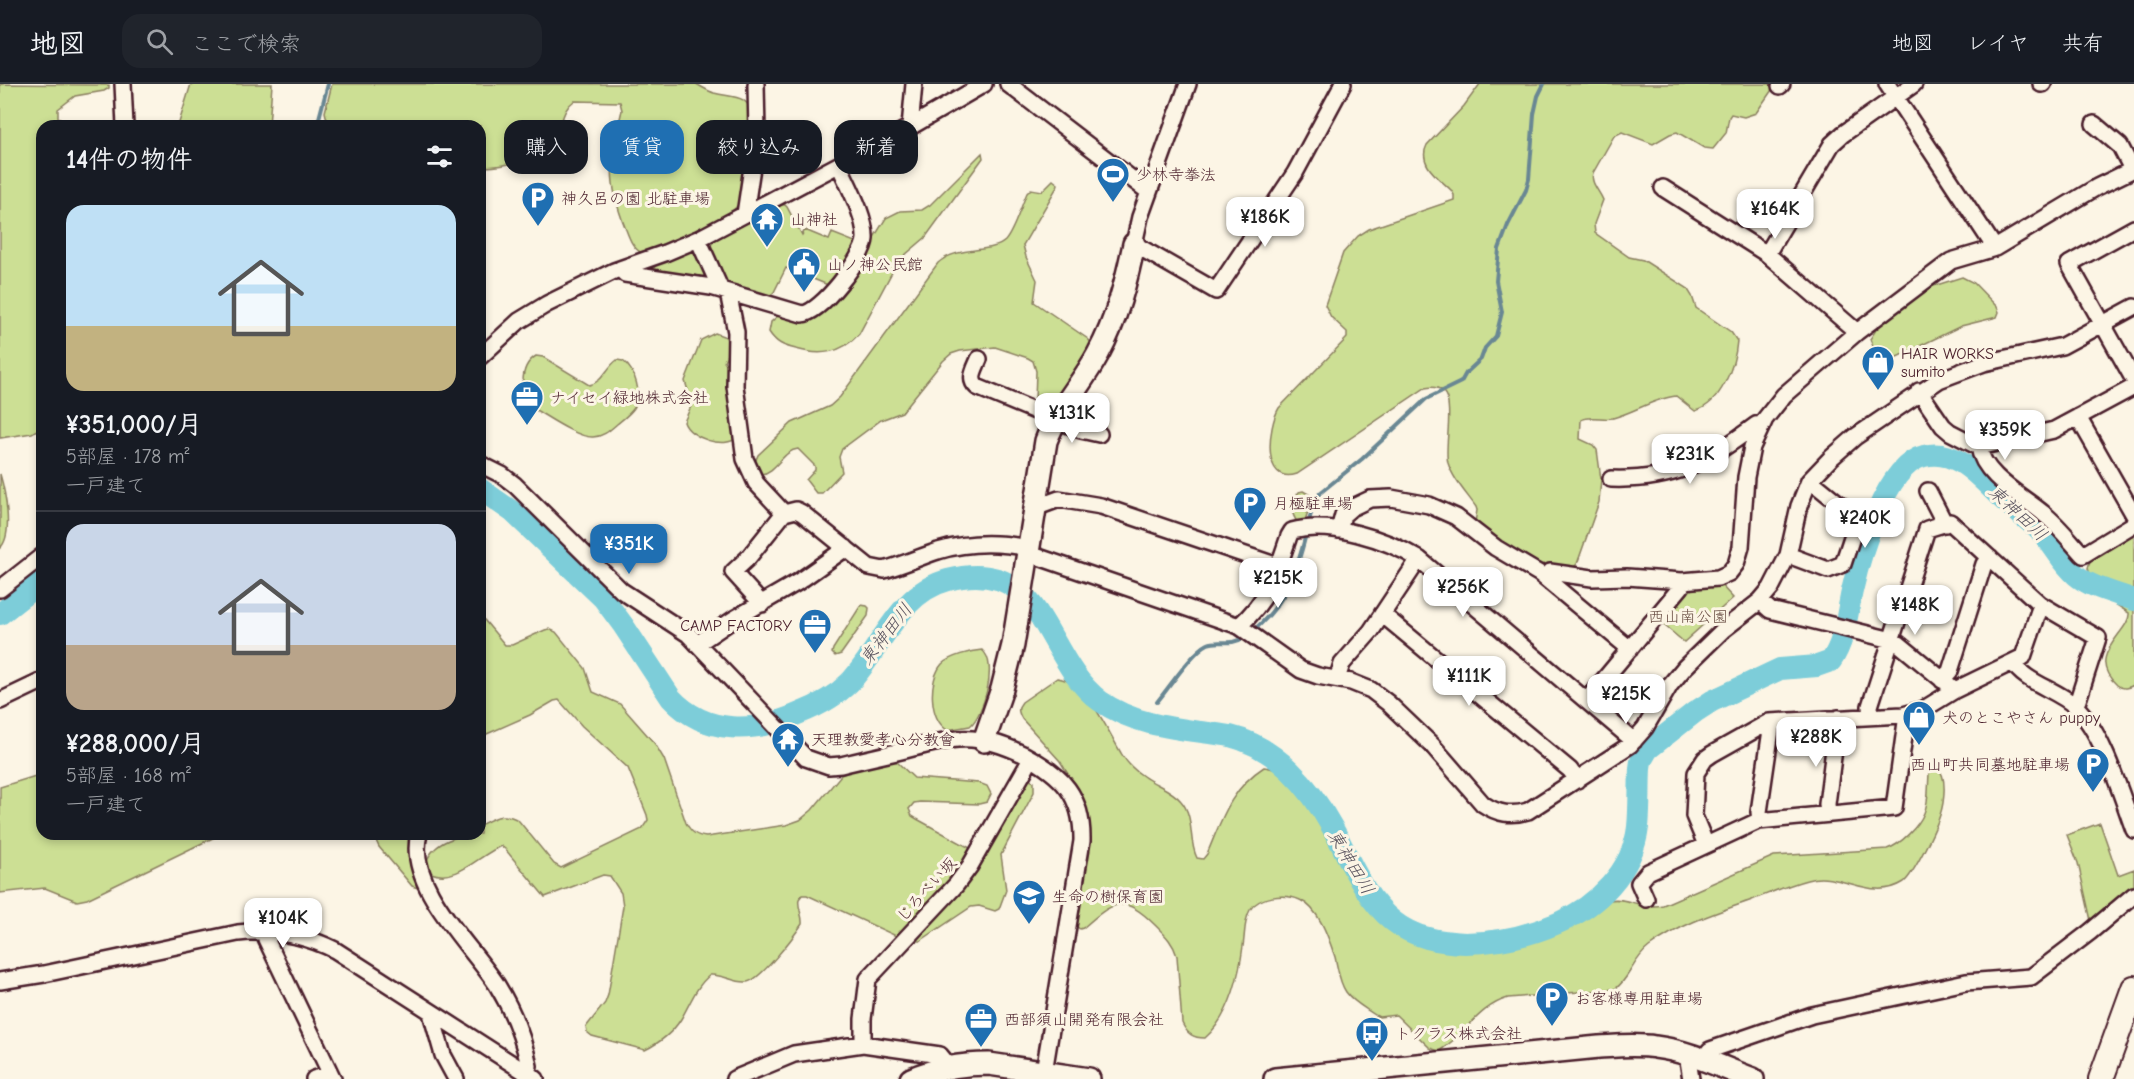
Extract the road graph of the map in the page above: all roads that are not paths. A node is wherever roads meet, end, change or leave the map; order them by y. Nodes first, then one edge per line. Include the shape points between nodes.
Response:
1 (123, 84) edge
2 (756, 84) edge
3 (914, 84) edge
4 (984, 84) edge
5 (1008, 84) edge
6 (1188, 84) edge
7 (1914, 84) edge
8 (1341, 85) edge
9 (1891, 90) edge
10 (125, 120) edge
11 (911, 120) edge
12 (918, 122) edge
13 (2094, 124) dead end
14 (834, 168) edge
15 (2133, 169) edge
16 (843, 174) edge
17 (1663, 188) dead end
18 (1149, 192) junction
19 (745, 214) junction
20 (2134, 228) edge
21 (698, 239) junction
22 (1134, 244) junction
23 (1995, 248) junction
24 (1767, 254) junction
25 (620, 269) junction
26 (724, 291) junction
27 (2134, 307) edge
28 (2103, 324) junction
29 (1857, 332) junction
30 (486, 351) edge
31 (979, 359) dead end
32 (2134, 380) edge
33 (2134, 387) edge
34 (1919, 391) junction
35 (2078, 417) junction
36 (1055, 420) junction
37 (1760, 428) junction
38 (1099, 434) dead end
39 (1979, 447) junction
40 (486, 467) edge
41 (1611, 479) dead end
42 (1810, 480) junction
43 (1928, 491) dead end
44 (1035, 506) junction
45 (784, 513) junction
46 (2134, 515) edge
47 (1945, 524) junction
48 (2134, 525) edge
49 (1339, 530) junction
50 (846, 548) junction
51 (1028, 550) junction
52 (1788, 555) junction
53 (1990, 558) junction
54 (1419, 559) junction
55 (36, 561) edge
56 (1278, 566) junction
57 (1545, 578) junction
58 (1682, 580) junction
59 (0, 589) edge
60 (1760, 601) junction
61 (762, 604) junction
62 (2041, 605) junction
63 (1382, 614) junction
64 (1239, 626) junction
65 (1892, 640) junction
66 (697, 644) junction
67 (1629, 649) junction
68 (2013, 662) junction
69 (1337, 679) junction
70 (1942, 680) junction
71 (36, 684) edge
72 (1955, 690) junction
73 (1587, 700) junction
74 (0, 701) edge
75 (2074, 705) junction
76 (1905, 715) junction
77 (1871, 717) junction
78 (1838, 718) junction
79 (1769, 722) junction
80 (984, 741) junction
81 (1634, 741) junction
82 (1031, 759) junction
83 (1576, 780) junction
84 (1828, 814) junction
85 (1760, 820) junction
86 (2134, 830) edge
87 (418, 840) edge
88 (1706, 845) junction
89 (2134, 895) edge
90 (1646, 899) dead end
91 (266, 931) junction
92 (0, 981) edge
93 (2134, 988) edge
94 (431, 1012) junction
95 (2129, 1017) edge
96 (863, 1044) junction
97 (1694, 1057) junction
98 (950, 1067) junction
99 (1043, 1075) edge
100 (530, 1076) edge
101 (332, 1077) edge
102 (315, 1079) edge
103 (456, 1079) edge
104 (734, 1079) edge
105 (911, 1079) edge
106 (1089, 1079) edge
107 (1275, 1079) edge
108 (1691, 1079) edge
109 (1753, 1079) edge
110 (2101, 1079) edge

1 - 10 street
2 - 19 street via 757,134
3 - 11 street
4 - 12 street
5 - 18 street
6 - 18 street
7 - 9 street
8 - 22 street via 1295,173 1216,291
9 - 23 street
9 - 24 street via 1832,144
13 - 15 street via 2120,146
14 - 19 street
15 - 23 street
16 - 26 street via 860,215 865,240 837,288 816,309 807,314
17 - 24 street
18 - 22 street
19 - 21 street
20 - 28 street via 2069,264
21 - 25 street
21 - 26 street
22 - 36 street via 1120,304 1106,339
23 - 29 street via 1951,261
24 - 29 street
25 - 26 street via 626,274
25 - 30 street via 532,312
26 - 45 street via 732,308 736,337 735,386 745,459 756,483
27 - 28 street
28 - 32 street
28 - 34 street via 2062,346 1970,367
29 - 37 street via 1784,394
31 - 36 street via 972,375 977,387
33 - 35 street
34 - 39 street via 1943,426
34 - 42 street via 1855,437
35 - 39 street via 2045,434
35 - 46 street
36 - 38 street
36 - 44 street via 1043,454
37 - 41 street via 1756,426 1710,458 1682,470 1652,478
37 - 58 street via 1748,461 1743,536 1736,564 1724,576
39 - 48 street via 1981,459 2005,484 2046,515 2083,555
40 - 66 street via 515,485 622,591 676,625
42 - 52 street via 1802,494
42 - 52 street via 1858,519 1843,564 1828,570
43 - 47 street
44 - 51 street
44 - 56 street via 1071,499 1101,506
45 - 50 street via 802,513
45 - 61 street via 733,572
47 - 53 street via 1950,522
47 - 65 street via 1927,529
49 - 54 street via 1392,545
49 - 56 street via 1292,531
49 - 57 street via 1343,515 1360,502 1380,497 1430,504 1456,517
50 - 51 street via 869,567 884,570 963,545
50 - 61 street
51 - 64 street
51 - 80 street via 1008,667
52 - 60 street
53 - 62 street
53 - 70 street via 1984,564 1950,671
54 - 63 street
54 - 73 street
55 - 59 street
56 - 64 street via 1264,600
57 - 58 street via 1550,572 1592,578
57 - 67 street
58 - 67 street via 1681,587
60 - 65 street via 1770,610
60 - 81 street via 1685,667
61 - 66 street
62 - 68 street via 2023,657
62 - 75 street via 2098,638
63 - 69 street via 1342,664
63 - 83 street via 1570,770
64 - 69 street via 1293,666 1309,674
65 - 70 street
65 - 77 street via 1870,706
66 - 80 street via 806,758 829,766 941,741
67 - 73 street
68 - 72 street
68 - 75 street via 2017,670
69 - 83 street via 1362,686 1389,703 1493,811 1528,811
70 - 72 street
71 - 74 street
72 - 76 street via 1924,709
73 - 81 street
75 - 86 street via 2105,754
76 - 77 street
76 - 84 street via 1894,808
77 - 78 street
78 - 79 street
78 - 84 street
79 - 85 street
79 - 88 street via 1712,754 1696,773 1694,816
80 - 82 street
81 - 83 street
82 - 96 street, じろべい坂 via 956,885 868,979
82 - 99 street via 1050,769 1066,786 1078,806 1082,829
84 - 85 street
85 - 88 street
87 - 100 street via 420,869 445,915 498,987 518,1024
88 - 90 street via 1648,872 1639,884
89 - 97 street via 2031,977 1966,982 1803,1017
91 - 92 street via 238,933
91 - 94 street via 324,944
91 - 101 street via 266,939
93 - 95 main road
94 - 100 street
94 - 103 street via 443,1055
95 - 110 main road
96 - 98 street via 940,1055
96 - 104 street via 794,1054
97 - 107 street via 1658,1047 1619,1046
97 - 108 street
97 - 109 street
98 - 99 street via 989,1064
98 - 105 street
99 - 106 street
101 - 102 street

